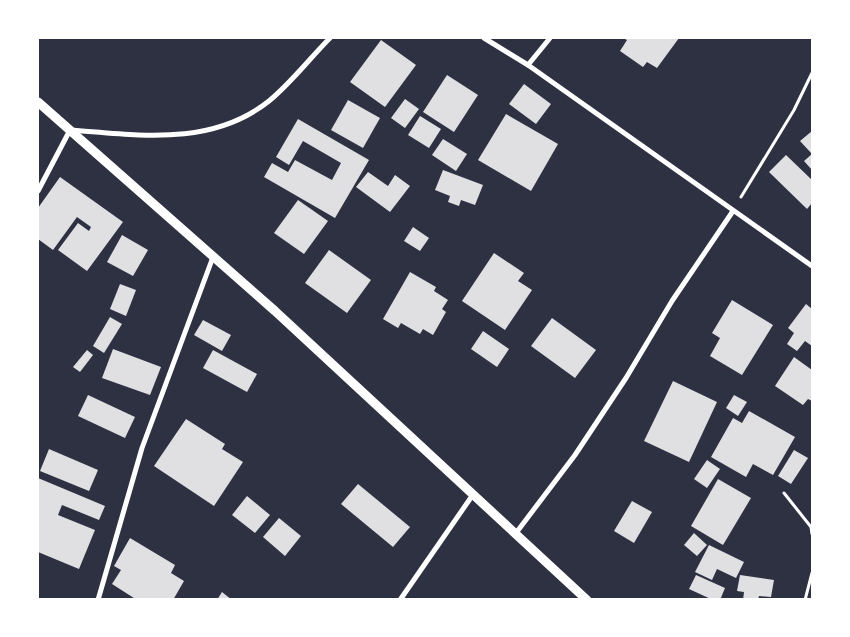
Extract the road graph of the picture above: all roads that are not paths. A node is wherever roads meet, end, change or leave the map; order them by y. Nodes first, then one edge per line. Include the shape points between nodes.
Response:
1 (330, 38) edge
2 (484, 38) edge
3 (550, 38) edge
4 (528, 65) junction
5 (38, 102) edge
6 (70, 130) junction
7 (38, 191) edge
8 (733, 211) junction
9 (213, 256) junction
10 (812, 266) edge
11 (472, 496) junction
12 (516, 533) junction
13 (98, 600) edge
14 (400, 600) edge
15 (587, 600) edge

1 - 6 street via 269,100 241,118 215,129 178,136
2 - 4 street
3 - 4 street
4 - 8 street
5 - 6 street
6 - 7 street
6 - 9 street
8 - 10 street
8 - 12 street via 585,439
9 - 11 street
9 - 13 street via 142,448
11 - 12 street
11 - 14 street
12 - 15 street

